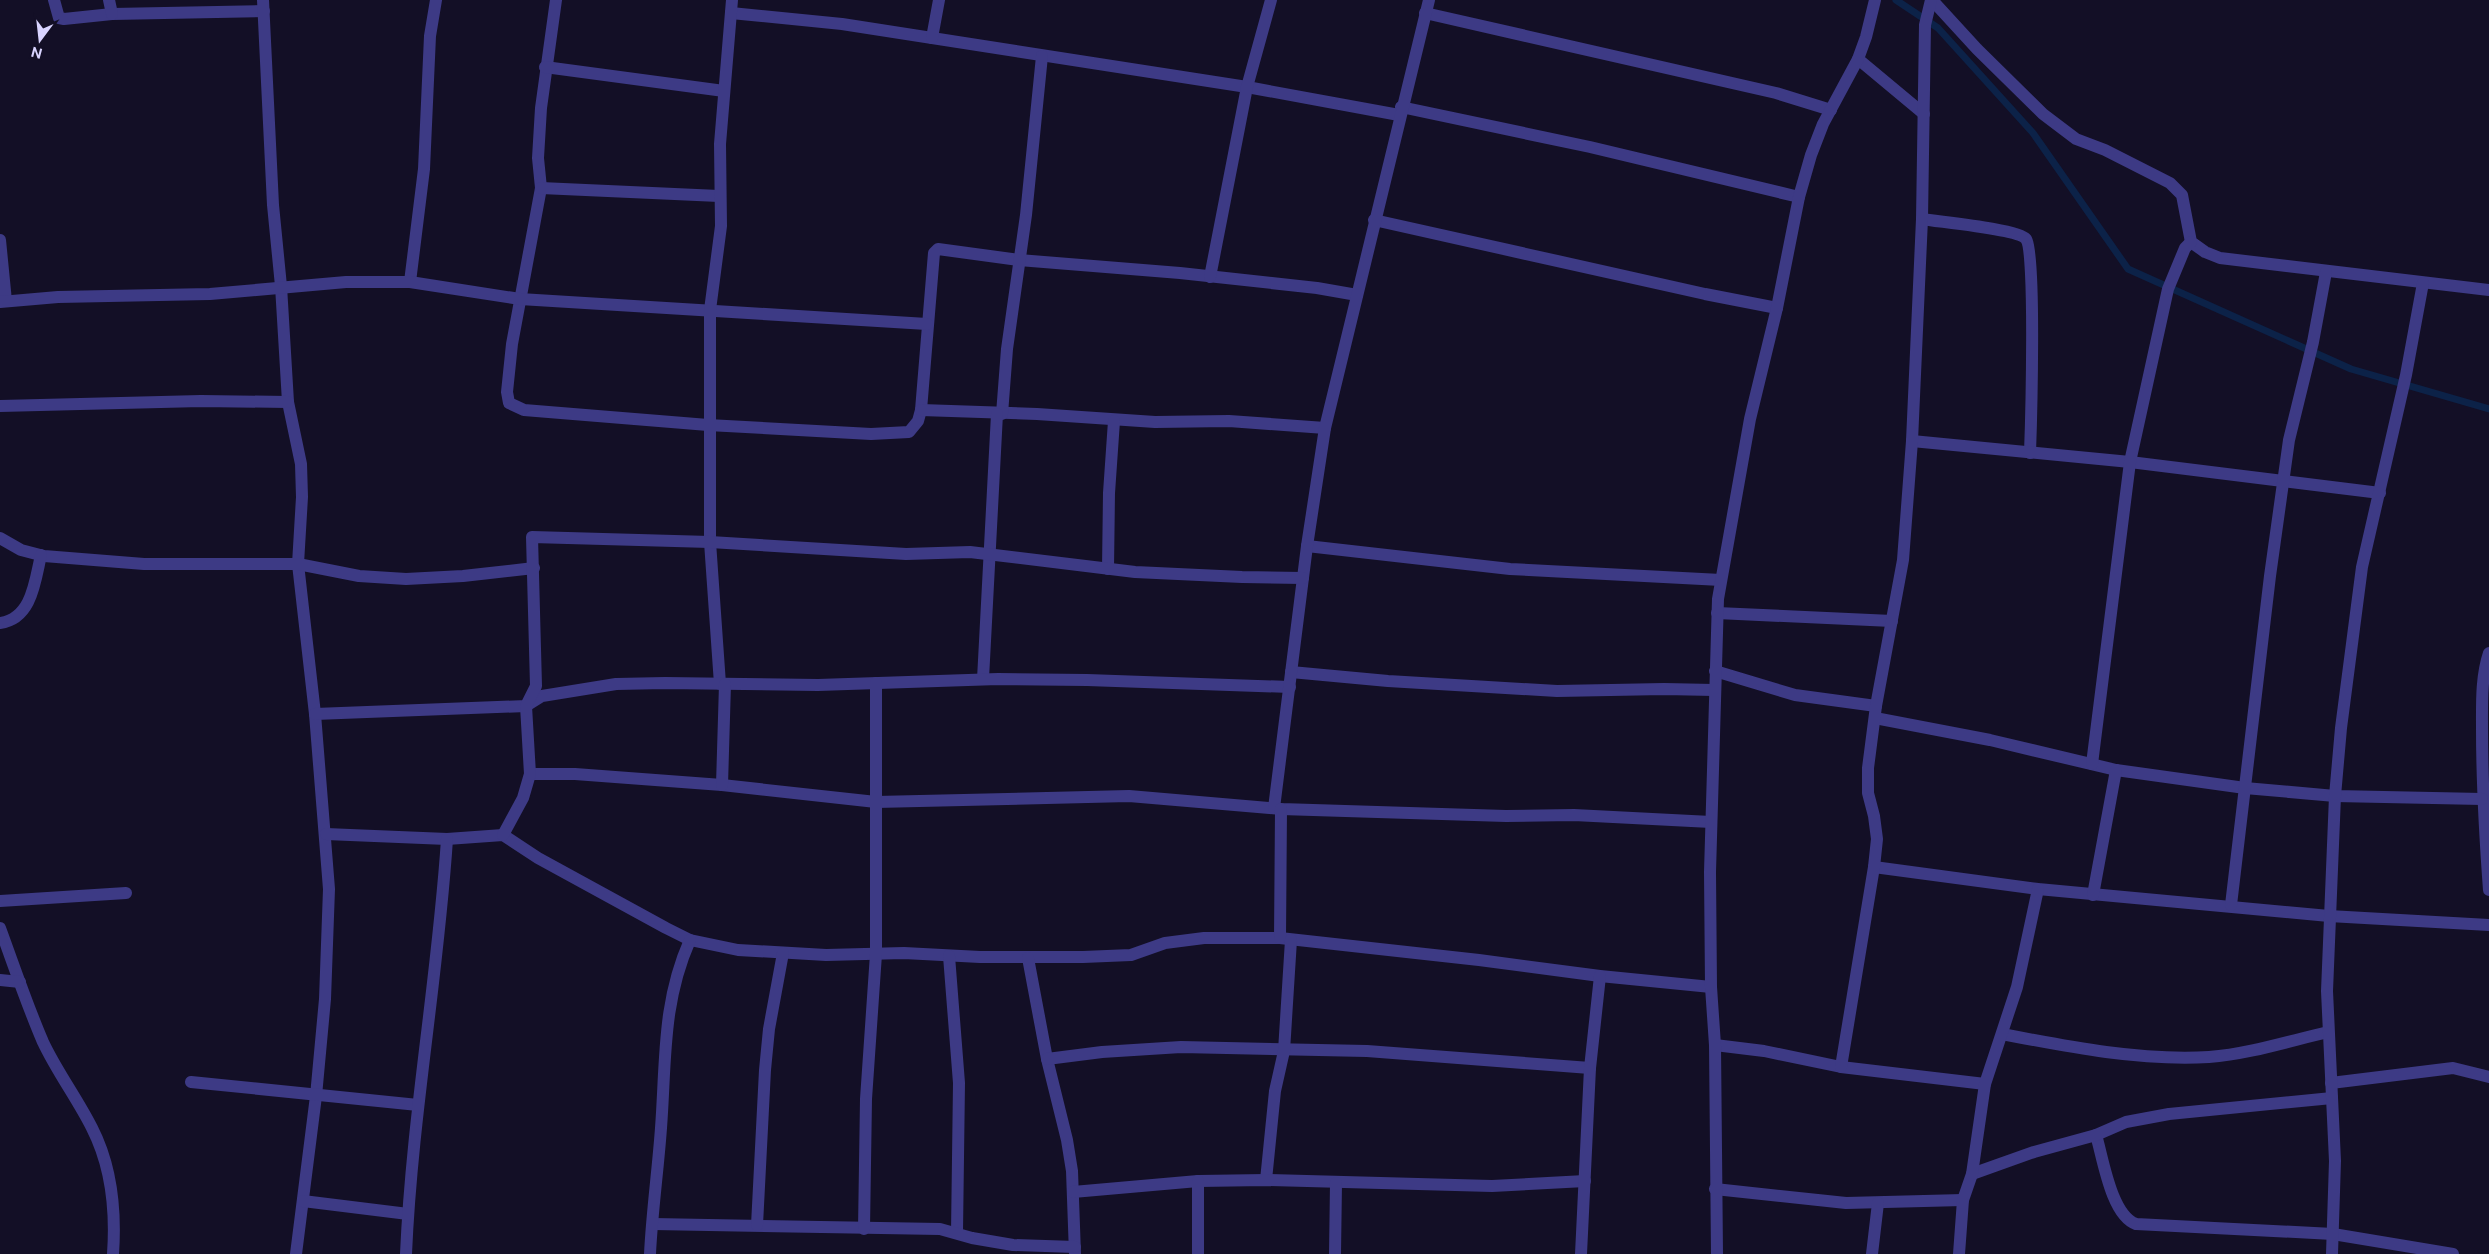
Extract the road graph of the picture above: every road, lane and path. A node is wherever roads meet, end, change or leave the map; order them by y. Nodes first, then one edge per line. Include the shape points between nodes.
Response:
1 (54, 0) edge
2 (109, 0) edge
3 (436, 0) edge
4 (556, 0) edge
5 (939, 0) edge
6 (1271, 0) edge
7 (1429, 0) edge
8 (1930, 3) edge
9 (1874, 4) edge
10 (264, 6) edge
11 (732, 6) edge
12 (1425, 13) junction
13 (112, 14) junction
14 (932, 38) junction
15 (1042, 56) junction
16 (1858, 59) junction
17 (545, 67) junction
18 (1247, 87) junction
19 (724, 91) junction
20 (1831, 110) junction
21 (1400, 111) junction
22 (1924, 114) junction
23 (542, 188) junction
24 (718, 196) junction
25 (1800, 197) junction
26 (1922, 219) junction
27 (1374, 220) junction
28 (0, 240) edge
29 (2191, 242) junction
30 (1019, 260) junction
31 (2326, 272) junction
32 (1210, 278) junction
33 (410, 282) junction
34 (2423, 283) junction
35 (281, 286) junction
36 (2489, 290) edge
37 (1356, 295) junction
38 (520, 299) junction
39 (3, 302) edge
40 (1777, 308) junction
41 (710, 310) junction
42 (926, 324) junction
43 (288, 402) junction
44 (0, 406) edge
45 (920, 410) junction
46 (999, 414) junction
47 (1114, 421) junction
48 (708, 425) junction
49 (1325, 428) junction
50 (1912, 441) junction
51 (2030, 453) junction
52 (2130, 462) junction
53 (2285, 480) junction
54 (2380, 493) junction
55 (0, 538) edge
56 (710, 542) junction
57 (1307, 546) junction
58 (989, 554) junction
59 (41, 555) junction
60 (298, 564) junction
61 (534, 568) junction
62 (1108, 569) junction
63 (1303, 578) junction
64 (1721, 580) junction
65 (1717, 612) junction
66 (1892, 621) junction
67 (0, 623) edge
68 (2488, 658) edge
69 (1715, 671) junction
70 (1291, 672) junction
71 (983, 680) junction
72 (876, 683) junction
73 (722, 684) junction
74 (1290, 687) junction
75 (1714, 690) junction
76 (526, 706) junction
77 (1876, 712) junction
78 (315, 714) junction
79 (2092, 764) junction
80 (2116, 770) junction
81 (530, 774) junction
82 (722, 785) junction
83 (2246, 788) junction
84 (2484, 791) edge
85 (2335, 796) junction
86 (876, 802) junction
87 (1277, 808) junction
88 (1711, 822) junction
89 (326, 834) junction
90 (503, 835) junction
91 (447, 839) junction
92 (1874, 867) junction
93 (2038, 890) junction
94 (2489, 890) edge
95 (126, 893) dead end
96 (2093, 895) junction
97 (0, 901) edge
98 (2231, 905) junction
99 (2329, 916) junction
100 (2489, 925) edge
101 (0, 928) edge
102 (1286, 939) junction
103 (690, 940) junction
104 (783, 953) junction
105 (876, 954) junction
106 (949, 956) junction
107 (1028, 958) junction
108 (1600, 976) junction
109 (0, 980) edge
110 (20, 982) junction
111 (1711, 987) junction
112 (2328, 1032) junction
113 (2002, 1034) junction
114 (1715, 1044) junction
115 (1284, 1051) junction
116 (1047, 1059) junction
117 (1841, 1067) junction
118 (1590, 1068) junction
119 (2489, 1076) edge
120 (191, 1082) dead end
121 (2331, 1083) junction
122 (1985, 1084) junction
123 (316, 1096) junction
124 (2332, 1098) junction
125 (418, 1105) junction
126 (2096, 1135) junction
127 (1972, 1174) junction
128 (1266, 1180) junction
129 (1198, 1181) junction
130 (1585, 1181) junction
131 (1336, 1183) junction
132 (1715, 1189) junction
133 (1073, 1192) junction
134 (1963, 1200) junction
135 (303, 1201) junction
136 (1878, 1204) junction
137 (408, 1214) junction
138 (653, 1224) junction
139 (757, 1225) junction
140 (864, 1229) junction
141 (958, 1232) junction
142 (2333, 1234) junction
143 (1075, 1250) edge
144 (112, 1254) edge
145 (296, 1254) edge
146 (406, 1254) edge
147 (650, 1254) edge
148 (1198, 1254) edge
149 (1336, 1254) edge
150 (1581, 1254) edge
151 (1717, 1254) edge
152 (1872, 1254) edge
153 (1958, 1254) edge
154 (2332, 1254) edge
155 (2453, 1254) edge

1 - 13 street via 58,16 62,19
2 - 13 street
3 - 33 street via 431,30 424,169
4 - 17 street
5 - 14 street
6 - 18 street
7 - 12 street
8 - 22 street via 1925,25
8 - 29 street via 2043,114 2076,139 2170,183 2182,195
9 - 16 street
10 - 13 street
10 - 35 street via 272,205
11 - 14 street
11 - 19 street
12 - 20 street via 1776,93
12 - 21 street
14 - 15 street
15 - 18 street
15 - 30 street
16 - 20 street
16 - 22 street
17 - 19 street
17 - 23 street via 538,158
18 - 21 street
18 - 32 street
19 - 24 street
20 - 25 street via 1811,155
21 - 25 street via 1590,147
21 - 27 street
22 - 26 street
23 - 24 street
23 - 38 street
24 - 41 street via 720,226
25 - 40 street
26 - 50 street
26 - 51 street via 2003,230 2021,235 2029,244 2032,304
27 - 37 street
27 - 40 street
28 - 39 street
29 - 31 street via 2220,258
29 - 52 street via 2185,248 2168,289
30 - 32 street
30 - 42 street via 938,249 934,253
30 - 46 street
31 - 34 street
31 - 53 street via 2289,440
32 - 37 street
33 - 35 street
33 - 38 street
34 - 36 street
34 - 54 street
35 - 39 street via 210,294 58,297
35 - 43 street
37 - 49 street
38 - 41 street
38 - 48 street via 507,392 509,403 514,407
40 - 64 street via 1750,419
41 - 42 street
41 - 48 street
42 - 45 street
43 - 44 street
43 - 60 street via 301,464
45 - 46 street
45 - 48 street via 914,429 900,434
46 - 47 street
46 - 58 street
47 - 49 street via 1229,421
47 - 62 street
48 - 56 street
49 - 57 street
50 - 51 street
50 - 66 street via 1903,560
51 - 52 street
52 - 53 street
52 - 79 street
53 - 54 street
53 - 83 street via 2270,576
54 - 85 street via 2362,567 2346,680
55 - 59 street via 21,550
56 - 58 street via 906,554
56 - 61 street via 532,537
56 - 73 street
57 - 63 street
57 - 64 street via 1510,569
58 - 62 street
58 - 71 street
59 - 60 street via 144,564
59 - 67 street via 23,612
60 - 61 street via 359,576 406,578
60 - 78 street
61 - 76 street via 536,686
62 - 63 street
63 - 70 street
64 - 65 street
65 - 66 street
65 - 69 street
66 - 77 street
68 - 84 street via 2482,693
69 - 75 street
69 - 77 street via 1794,695
70 - 74 street
70 - 75 street via 1557,692 1664,688
71 - 72 street
71 - 74 street
72 - 73 street
72 - 86 street
73 - 76 street via 616,684 542,696
73 - 82 street
74 - 87 street
75 - 88 street
76 - 78 street
76 - 81 street
77 - 79 street
77 - 92 street via 1868,768 1868,793 1877,840
78 - 89 street
79 - 80 street
80 - 83 street
80 - 96 street
81 - 82 street via 575,774
81 - 90 street via 523,798
82 - 86 street
83 - 85 street
83 - 98 street
84 - 85 street
84 - 94 street
85 - 99 street
86 - 87 street via 1129,796
86 - 105 street
87 - 88 street via 1506,816 1574,815
87 - 102 street
88 - 111 street
89 - 91 street
89 - 123 street via 329,933
90 - 91 street
90 - 103 street via 538,858
91 - 125 street
92 - 93 street
92 - 117 street
93 - 96 street
93 - 113 street via 2017,987
95 - 97 street
96 - 98 street
98 - 99 street
99 - 100 street
99 - 112 street
101 - 110 street
102 - 107 street via 1204,938 1165,943 1131,955
102 - 108 street
102 - 115 street
103 - 104 street via 738,950
103 - 138 street via 672,988 666,1028
104 - 105 street
104 - 139 street via 768,1037
105 - 106 street
105 - 140 street via 867,1070
106 - 107 street
106 - 141 street via 959,1083
107 - 116 street
108 - 111 street
108 - 118 street
109 - 110 street
110 - 144 street via 43,1042 92,1127 106,1160 114,1218
111 - 114 street
112 - 113 street via 2210,1057 2064,1046
112 - 121 street
113 - 122 street
114 - 117 street
114 - 132 street
115 - 116 street via 1181,1047
115 - 118 street via 1367,1051
115 - 128 street
116 - 133 street via 1067,1140
117 - 122 street
118 - 130 street
119 - 121 street via 2453,1068
120 - 123 street
121 - 124 street
122 - 127 street
123 - 125 street
123 - 135 street
124 - 126 street via 2169,1114 2126,1122
124 - 142 street via 2336,1161
125 - 137 street
126 - 127 street
126 - 142 street via 2114,1198 2131,1222
127 - 134 street
128 - 129 street
128 - 131 street
129 - 133 street
129 - 148 street
130 - 131 street via 1492,1186
130 - 150 street
131 - 149 street
132 - 136 street
132 - 151 street
133 - 143 street
134 - 136 street
134 - 153 street
135 - 137 street
135 - 145 street
136 - 152 street
137 - 146 street
138 - 139 street
138 - 147 street
139 - 140 street
140 - 141 street
141 - 143 street via 1013,1246
142 - 154 street
142 - 155 street

